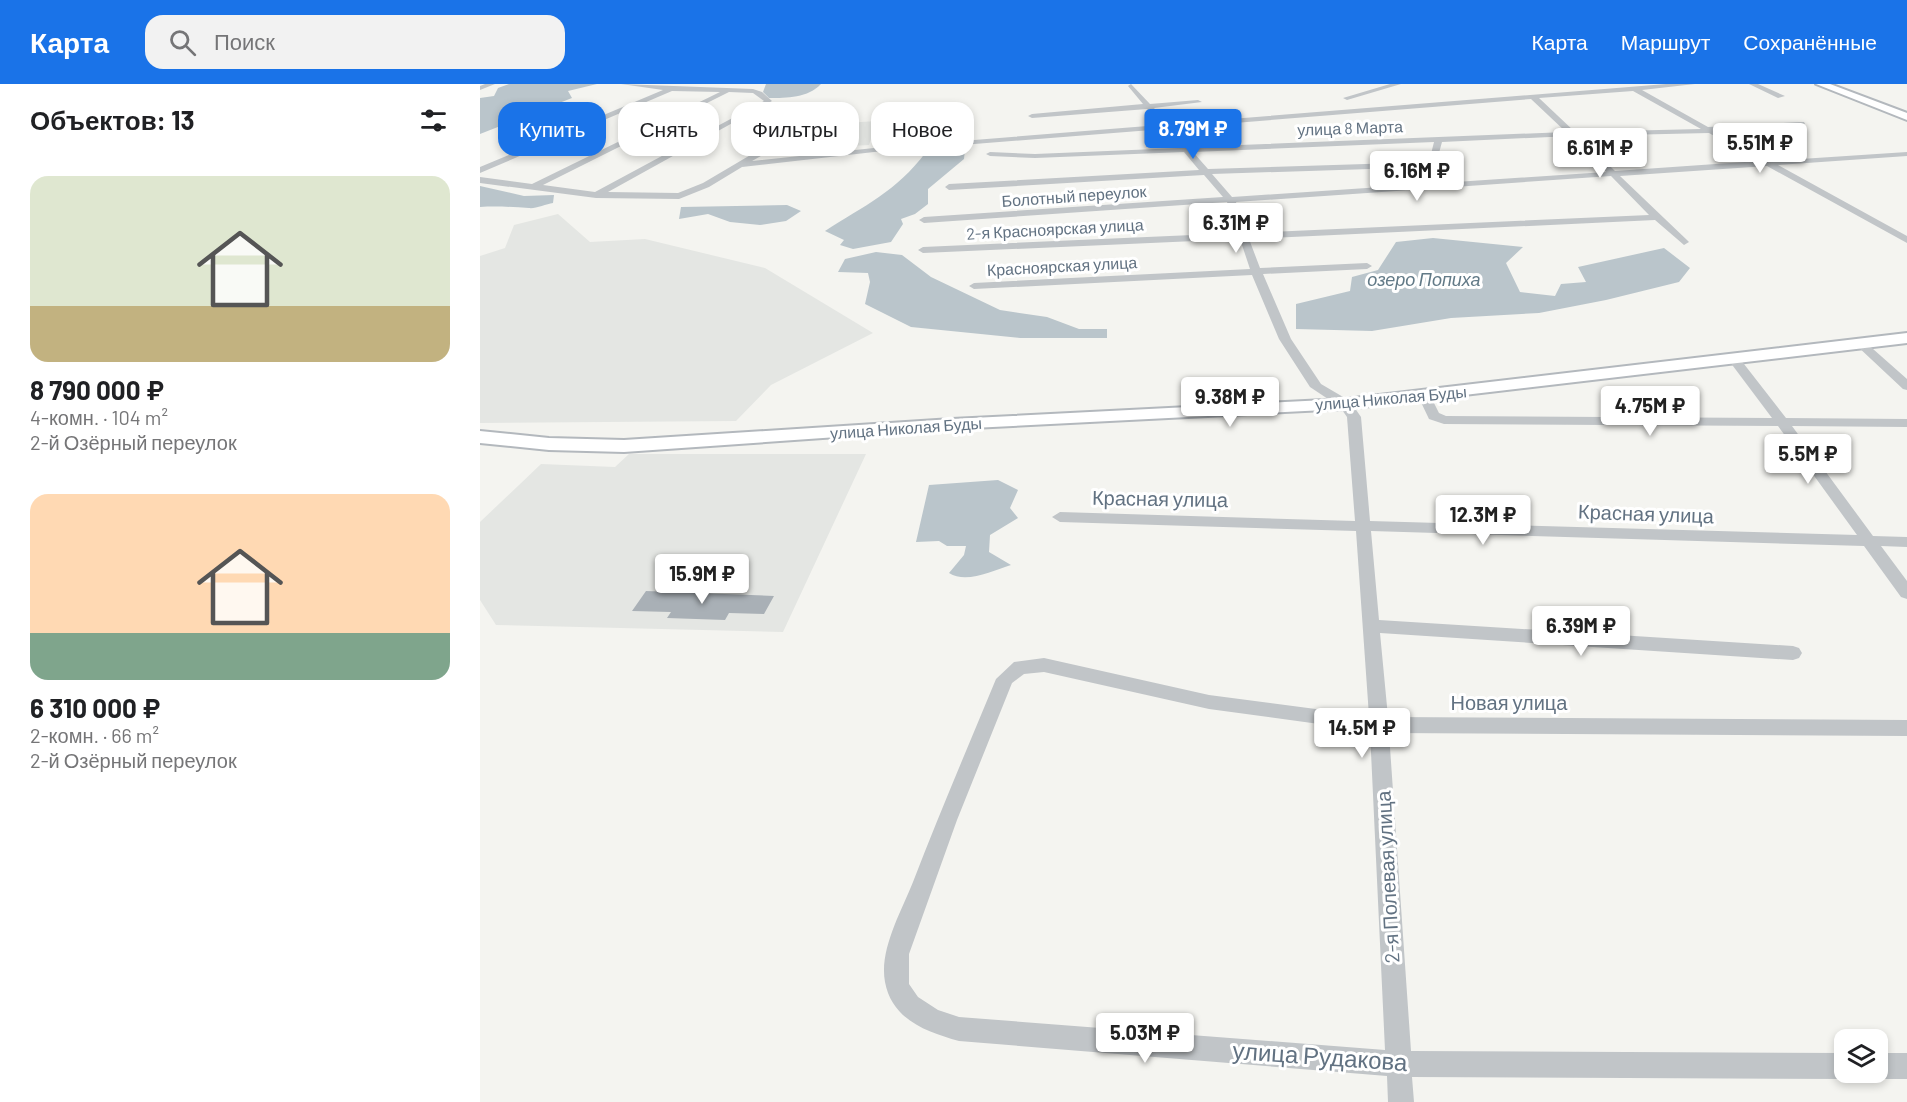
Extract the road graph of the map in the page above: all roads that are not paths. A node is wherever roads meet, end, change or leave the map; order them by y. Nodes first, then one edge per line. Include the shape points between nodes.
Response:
1 (492, 84) edge
2 (624, 84) edge
3 (684, 84) edge
4 (1398, 84) edge
5 (1692, 84) edge
6 (1752, 84) edge
7 (1821, 84) edge
8 (1131, 86) dead end
9 (1631, 86) edge
10 (480, 88) edge
11 (673, 89) junction
12 (730, 90) junction
13 (1781, 96) dead end
14 (1533, 97) junction
15 (1347, 98) dead end
16 (1198, 102) dead end
17 (1149, 106) junction
18 (1032, 116) dead end
19 (1907, 117) edge
20 (1801, 124) dead end
21 (1167, 126) junction
22 (1709, 130) junction
23 (1574, 134) junction
24 (1438, 140) junction
25 (1186, 149) junction
26 (990, 154) dead end
27 (1907, 154) edge
28 (756, 156) edge
29 (742, 165) junction
30 (1771, 165) junction
31 (480, 170) edge
32 (1206, 172) junction
33 (1615, 175) junction
34 (480, 180) edge
35 (949, 187) dead end
36 (531, 188) junction
37 (596, 195) junction
38 (1231, 201) junction
39 (1656, 217) junction
40 (924, 220) dead end
41 (1907, 224) edge
42 (1883, 227) junction
43 (1244, 235) junction
44 (1907, 240) edge
45 (1684, 242) dead end
46 (923, 250) dead end
47 (1368, 266) dead end
48 (1256, 271) junction
49 (974, 286) dead end
50 (1907, 338) edge
51 (1860, 343) junction
52 (1733, 358) junction
53 (1907, 386) edge
54 (1424, 396) junction
55 (1346, 404) junction
56 (1782, 422) junction
57 (1907, 423) edge
58 (480, 437) edge
59 (1060, 518) dead end
60 (1363, 525) junction
61 (1869, 542) junction
62 (1907, 543) edge
63 (1907, 593) edge
64 (1370, 626) junction
65 (1793, 653) dead end
66 (1044, 665) joint
67 (1379, 725) junction
68 (1907, 728) edge
69 (1398, 1064) junction
70 (1834, 1066) edge
71 (1888, 1066) edge
72 (1907, 1066) edge
73 (1401, 1102) edge

1 - 10 street
2 - 11 street
3 - 11 street
4 - 15 street
5 - 9 street
6 - 13 street
7 - 19 street
8 - 17 street
9 - 14 street
9 - 22 street
11 - 12 street
11 - 31 street
12 - 36 street
12 - 37 street via 757,92 768,101
14 - 21 street
14 - 23 street
16 - 17 street
17 - 18 street
17 - 21 street
20 - 22 street, улица 8 Марта
21 - 25 street
21 - 29 street
22 - 23 street, улица 8 Марта
22 - 30 street
23 - 24 street, улица 8 Марта
23 - 33 street
24 - 25 street, улица 8 Марта
24 - 32 street via 1432,164
25 - 26 street, улица 8 Марта via 1035,156
25 - 32 street
27 - 30 street, Болотный переулок
28 - 29 street
29 - 37 street via 680,196
30 - 33 street, Болотный переулок
30 - 42 street
32 - 35 street
32 - 38 street
33 - 38 street, Болотный переулок
33 - 39 street
34 - 36 street
36 - 37 street
38 - 40 street, Болотный переулок
38 - 43 street
39 - 43 street, 2-я Красноярская улица via 1390,232
39 - 45 street
41 - 42 street
42 - 44 street
43 - 46 street, 2-я Красноярская улица
43 - 48 street
47 - 48 street, Красноярская улица
48 - 49 street, Красноярская улица
48 - 55 street via 1285,339 1310,377 1326,394
50 - 51 street, улица Николая Буды
51 - 52 street, улица Николая Буды
51 - 53 street
52 - 54 street, улица Николая Буды
52 - 56 street
54 - 55 street, улица Николая Буды
54 - 56 street via 1434,417 1444,420
55 - 58 street, улица Николая Буды via 624,446
55 - 60 street, 2-я Полевая улица via 1354,417
56 - 57 street
56 - 61 street
59 - 60 street, Красная улица
60 - 61 street, Красная улица
60 - 64 street, 2-я Полевая улица
61 - 62 street, Красная улица
61 - 63 street
64 - 65 street
64 - 67 street, 2-я Полевая улица
66 - 67 street, Новая улица via 1209,702
66 - 69 street, улица Рудакова via 1020,667 1005,680 947,820 897,954 894,972 899,993 914,1011 932,1022 959,1029
67 - 68 street, Новая улица
67 - 69 street, 2-я Полевая улица
69 - 70 street, улица Рудакова
69 - 73 street, 2-я Полевая улица
71 - 72 street

